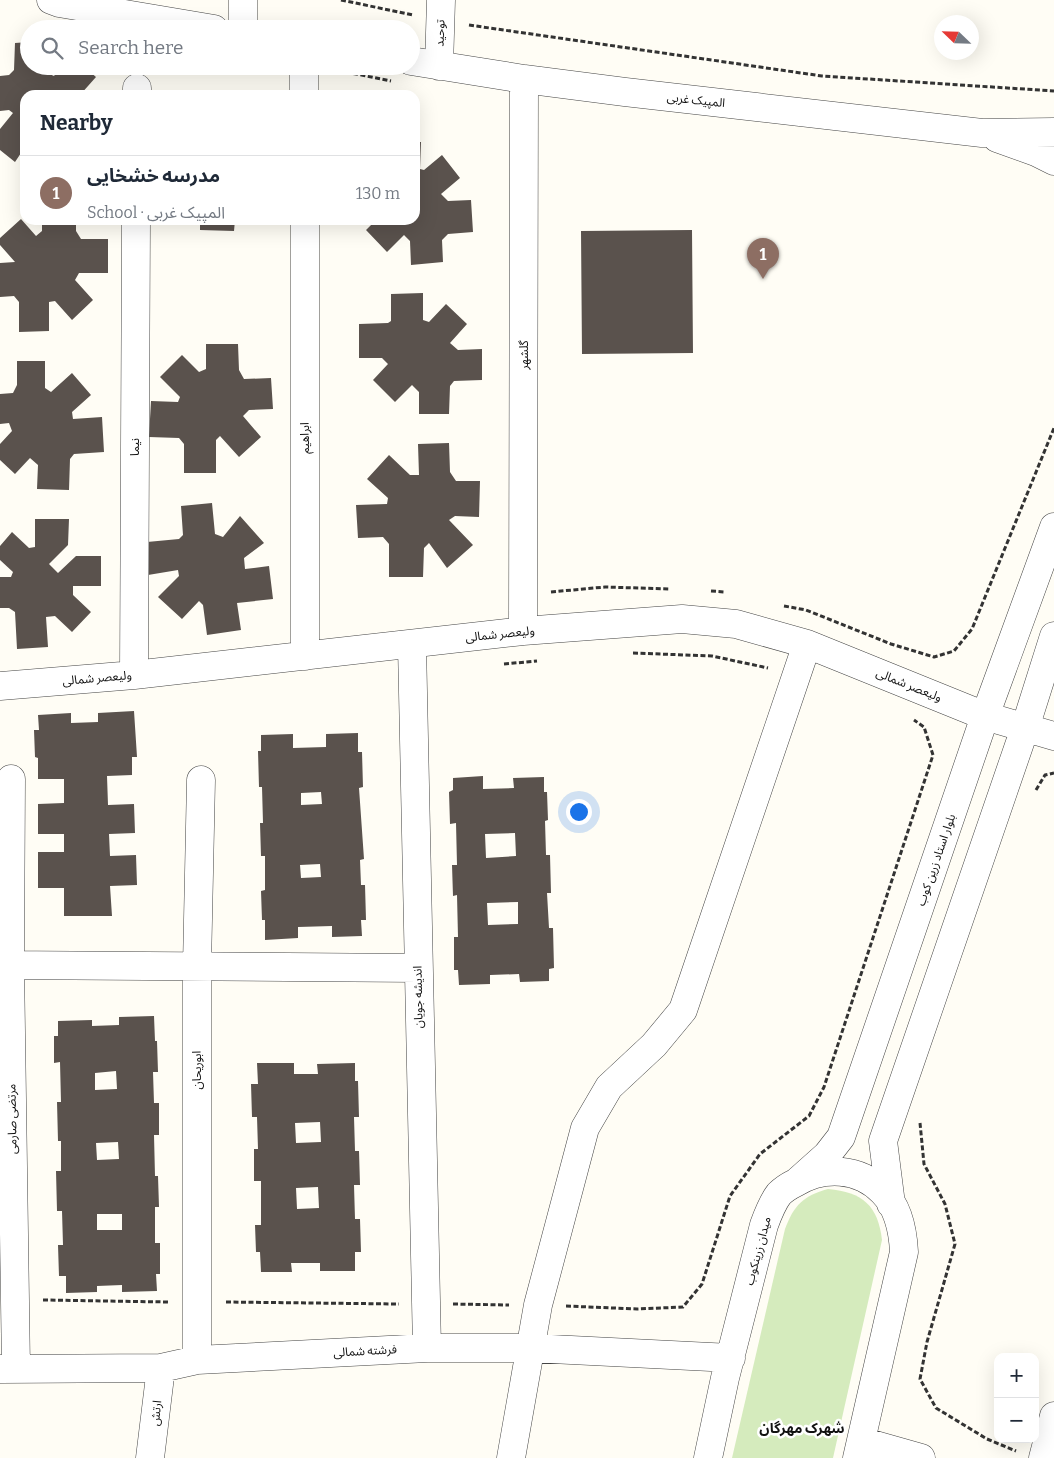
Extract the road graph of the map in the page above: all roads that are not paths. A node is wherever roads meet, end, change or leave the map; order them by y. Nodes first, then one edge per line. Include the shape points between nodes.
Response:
1 (51, 0) edge
2 (243, 0) edge
3 (441, 11) edge
4 (160, 20) edge
5 (242, 20) edge
6 (420, 63) edge
7 (439, 66) junction
8 (304, 75) edge
9 (524, 79) junction
10 (304, 90) edge
11 (1054, 132) edge
12 (982, 133) junction
13 (1054, 160) edge
14 (136, 225) edge
15 (304, 225) edge
16 (1054, 527) edge
17 (523, 631) junction
18 (1054, 636) edge
19 (807, 644) junction
20 (412, 645) junction
21 (305, 656) junction
22 (134, 675) junction
23 (0, 686) edge
24 (985, 716) junction
25 (1025, 728) junction
26 (1054, 736) edge
27 (12, 779) dead end
28 (201, 780) dead end
29 (5, 965) edge
30 (197, 966) junction
31 (418, 968) junction
32 (799, 1180) junction
33 (892, 1204) junction
34 (427, 1348) junction
35 (531, 1348) junction
36 (730, 1358) junction
37 (197, 1360) junction
38 (161, 1368) junction
39 (8, 1369) edge
40 (1054, 1416) edge
41 (859, 1450) edge
42 (1033, 1456) edge
43 (150, 1458) edge
44 (511, 1458) edge
45 (708, 1458) edge
46 (921, 1458) edge

1 - 4 street
2 - 5 street
3 - 7 street, توحید
6 - 7 street, المپیک غربی
7 - 9 street, المپیک غربی
8 - 10 street
9 - 12 street, المپیک غربی
9 - 17 street, گلشهر
11 - 12 street, المپیک غربی
12 - 13 street, المپیک غربی
14 - 22 street, نیما
15 - 21 street, ابراهیم
16 - 24 street, بلوار استاد زرین کوب
17 - 19 street, ولیعصر شمالی via 682,619 736,624
17 - 20 street, ولیعصر شمالی
18 - 25 street
19 - 24 street, ولیعصر شمالی
19 - 35 street via 683,1010 654,1045 609,1087 585,1128 538,1305
20 - 21 street, ولیعصر شمالی
20 - 31 street, اندیشه جویان
21 - 22 street, ولیعصر شمالی
22 - 23 street, ولیعصر شمالی
24 - 25 street, ولیعصر شمالی
24 - 32 street, بلوار استاد زرین کوب via 841,1137 827,1155
25 - 26 street, ولیعصر شمالی
25 - 33 street via 883,1141
27 - 29 street, مرتضی صارمی
28 - 30 street, ابوریحان
29 - 30 street
29 - 39 street, مرتضی صارمی via 15,1300
30 - 31 street
30 - 37 street, ابوریحان
31 - 34 street, اندیشه جویان
32 - 33 street, میدان زرینکوب via 818,1172 838,1171 858,1176 871,1182
32 - 36 street, میدان زرینکوب via 785,1188 772,1205 764,1224
33 - 41 street, میدان زرینکوب via 904,1238 904,1252
34 - 35 street, فرشته شمالی
34 - 37 street, فرشته شمالی
35 - 36 street, فرشته شمالی
35 - 44 street
36 - 45 street, میدان زرینکوب
37 - 38 street, فرشته شمالی
38 - 39 street, فرشته شمالی
38 - 43 street, ارتش
40 - 42 street
41 - 46 street

